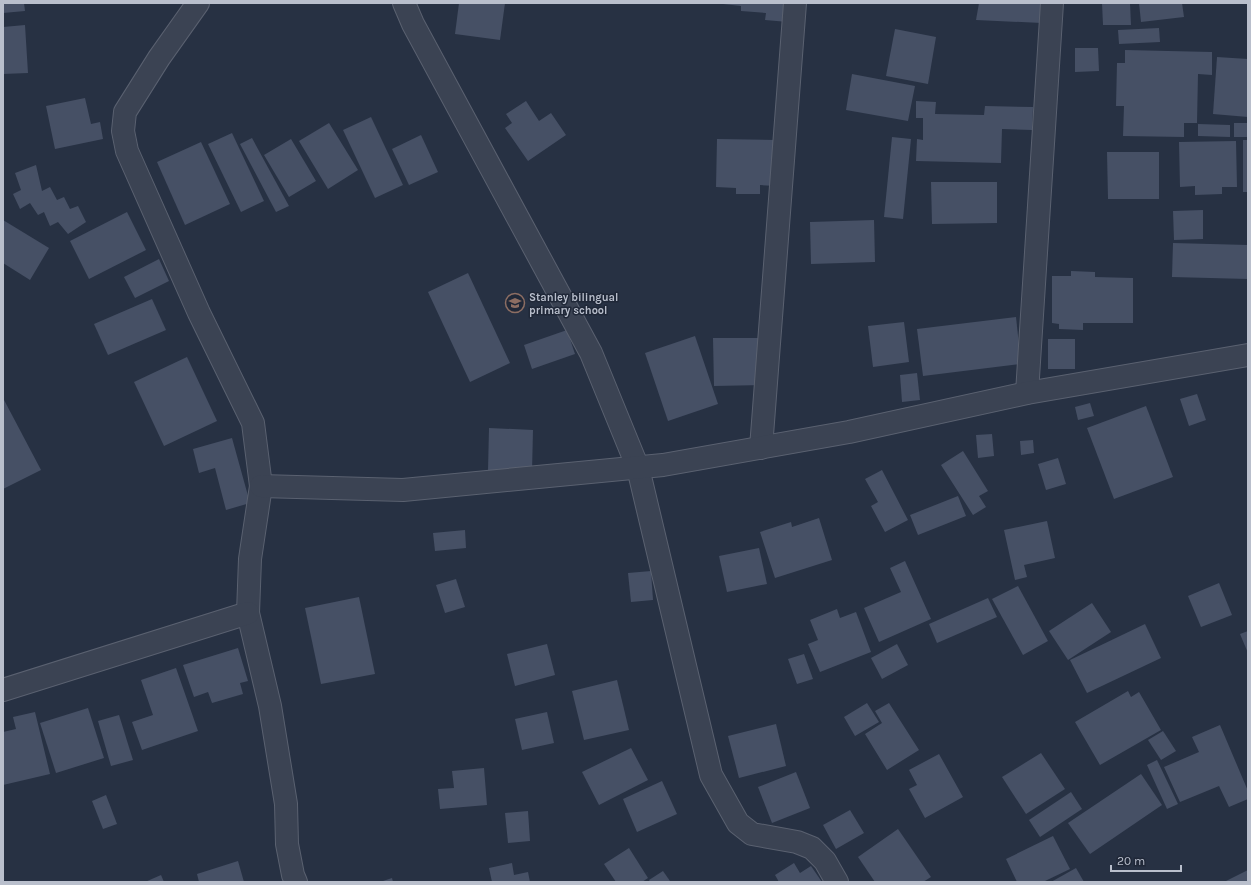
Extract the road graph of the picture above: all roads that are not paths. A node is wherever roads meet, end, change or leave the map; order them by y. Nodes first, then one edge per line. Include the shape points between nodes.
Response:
1 (198, 3) edge
2 (404, 3) edge
3 (795, 3) edge
4 (1052, 3) edge
5 (1248, 355) edge
6 (1027, 393) junction
7 (761, 448) junction
8 (638, 468) junction
9 (261, 486) junction
10 (248, 613) junction
11 (3, 690) edge
12 (296, 882) edge
13 (837, 882) edge

1 - 9 street via 134,96 125,112 123,131 127,151 199,313 253,424
2 - 8 street via 591,353
3 - 7 street
4 - 6 street
5 - 6 street
6 - 7 street via 849,432
7 - 8 street
8 - 9 street via 403,490
8 - 13 street via 711,775 738,823 752,834 797,842 812,848 825,861
9 - 10 street via 250,559
10 - 11 street
10 - 12 street via 270,706 286,804 287,844

